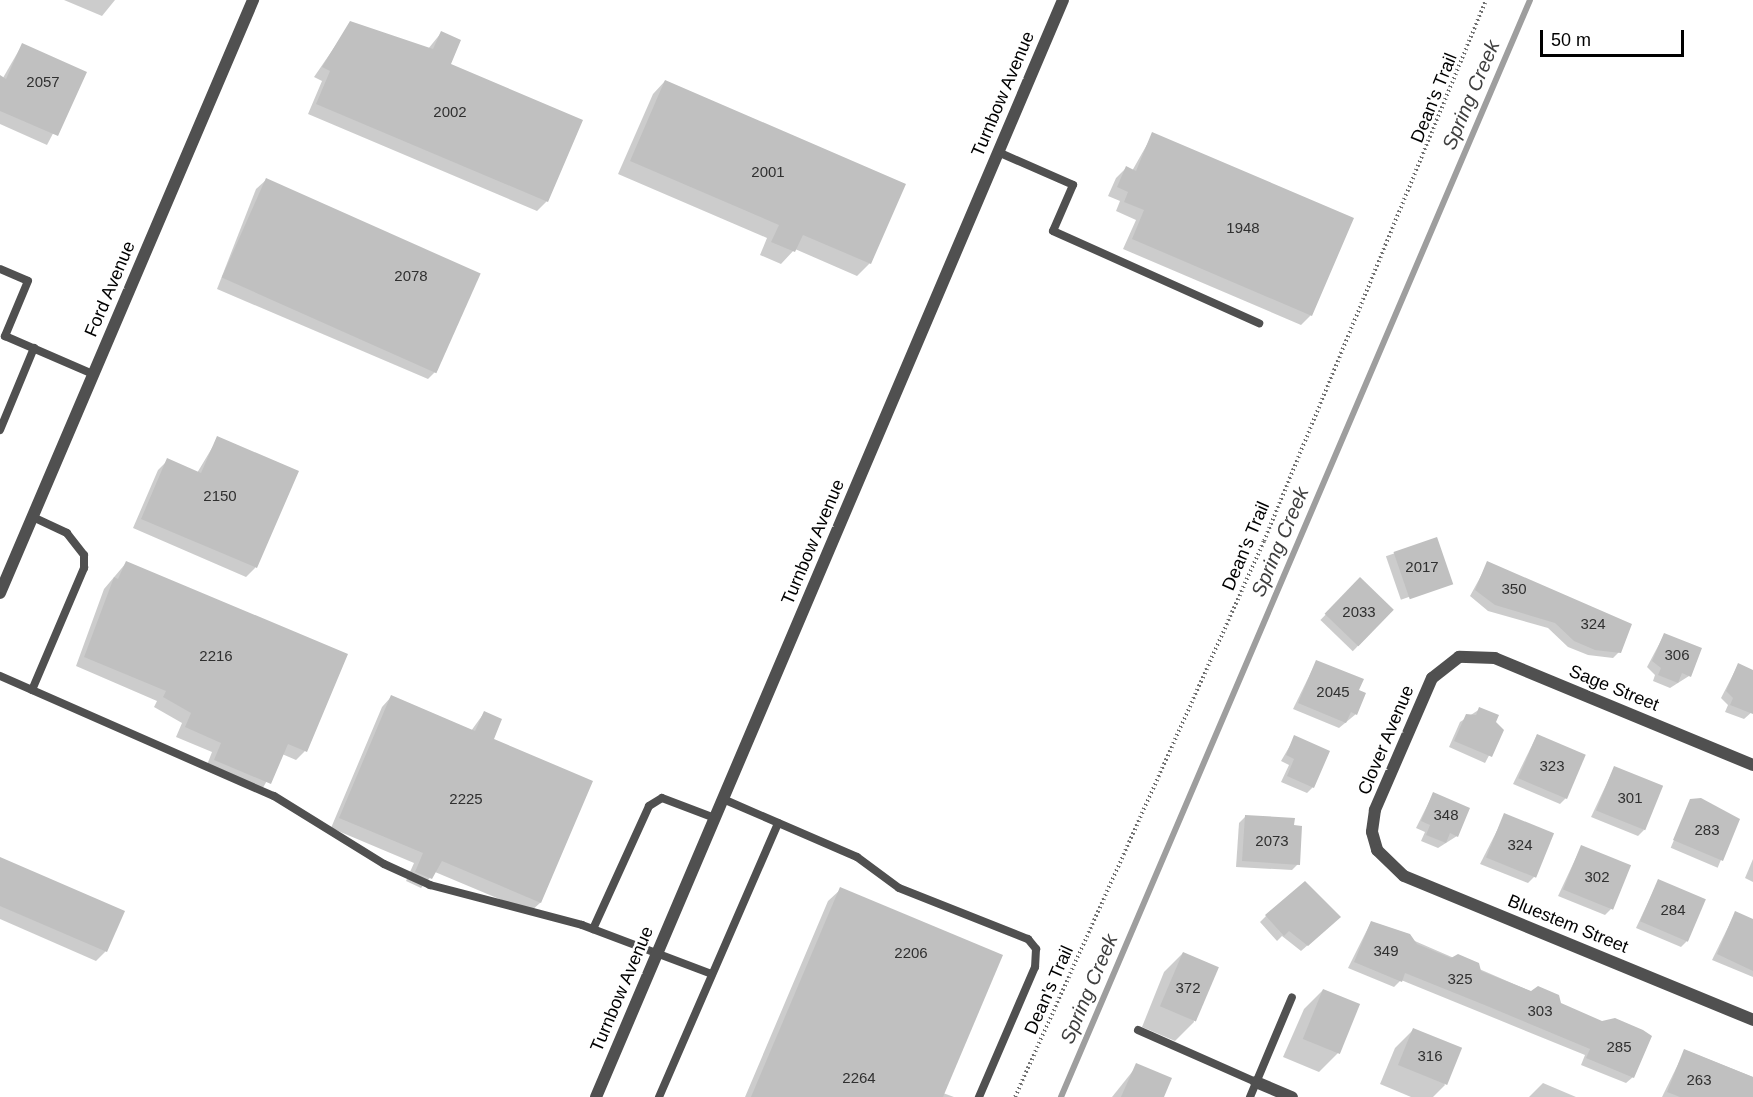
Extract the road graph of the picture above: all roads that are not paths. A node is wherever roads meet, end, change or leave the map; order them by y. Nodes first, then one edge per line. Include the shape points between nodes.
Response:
1 (253, 0) edge
2 (1063, 0) edge
3 (999, 152) junction
4 (0, 269) edge
5 (1259, 323) dead end
6 (34, 348) junction
7 (93, 374) junction
8 (0, 430) edge
9 (32, 517) junction
10 (1, 589) edge
11 (1459, 657) joint
12 (0, 676) edge
13 (32, 690) junction
14 (1753, 765) edge
15 (723, 799) junction
16 (715, 818) junction
17 (778, 823) junction
18 (1377, 850) joint
19 (593, 929) junction
20 (658, 952) junction
21 (712, 974) junction
22 (1292, 997) dead end
23 (1753, 1020) edge
24 (1138, 1030) dead end
25 (1256, 1082) junction
26 (596, 1097) edge
27 (659, 1097) edge
28 (979, 1097) edge
29 (1250, 1097) edge
30 (1292, 1097) edge

1 - 7 street, Ford Avenue
2 - 3 street, Turnbow Avenue
3 - 5 lane via 1073,185 1053,231
3 - 15 street, Turnbow Avenue
4 - 6 lane via 28,281 5,336
6 - 7 lane
6 - 8 lane
7 - 9 street, Ford Avenue
9 - 10 street, Ford Avenue
9 - 13 lane via 67,534 84,555 84,568
11 - 14 street, Sage Street via 1495,658
11 - 18 street, Clover Avenue via 1432,678 1375,810 1372,832
12 - 13 lane
13 - 19 lane via 274,796 384,864 430,885
15 - 16 street, Turnbow Avenue
15 - 17 lane
16 - 19 lane via 662,798 649,806
16 - 20 street, Turnbow Avenue
17 - 21 lane
17 - 28 lane via 857,857 899,888 1032,944 1035,967
18 - 23 street, Bluestem Street via 1404,876
19 - 20 lane
20 - 21 lane
20 - 26 street, Turnbow Avenue
21 - 27 lane
22 - 25 lane
24 - 25 lane
25 - 29 lane
25 - 30 street

